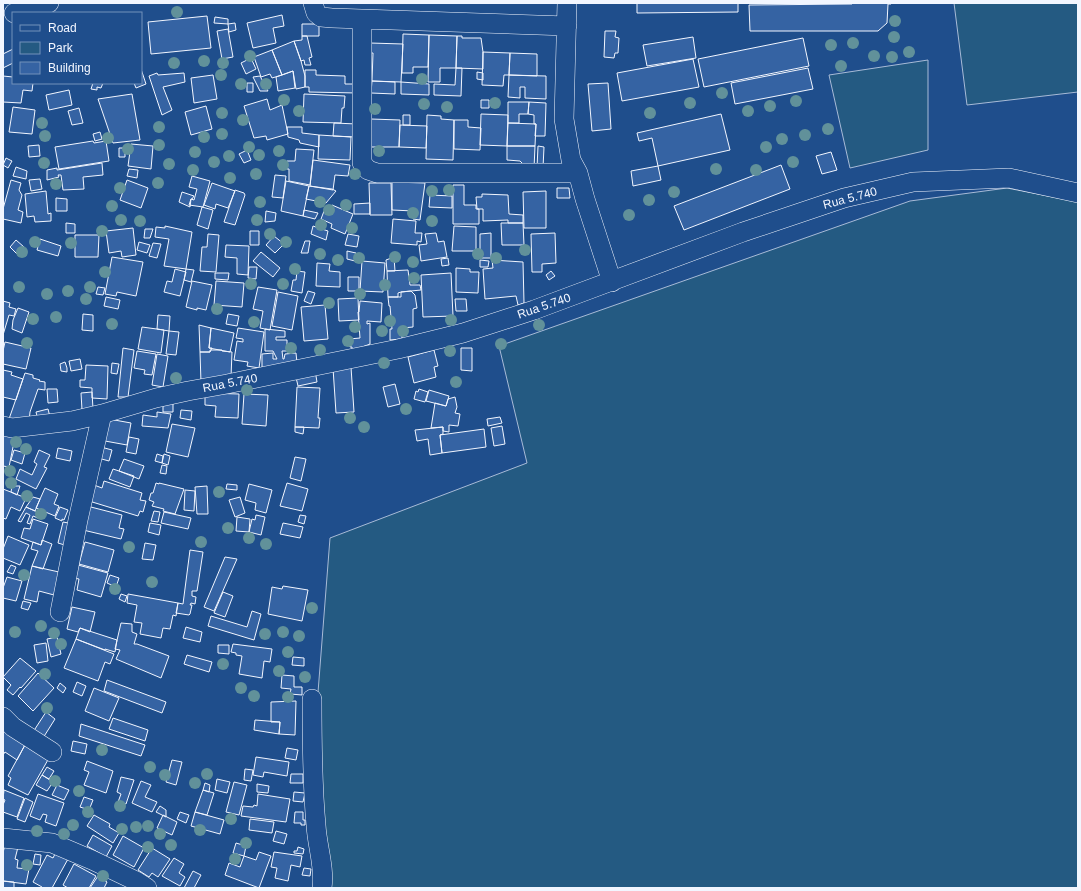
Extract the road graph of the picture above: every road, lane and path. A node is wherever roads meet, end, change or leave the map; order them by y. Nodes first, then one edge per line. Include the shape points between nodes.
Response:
1 (49, 3) edge
2 (313, 3) edge
3 (567, 3) edge
4 (17, 12) edge
5 (362, 20) junction
6 (567, 26) junction
7 (578, 173) junction
8 (1078, 193) edge
9 (612, 282) junction
10 (102, 414) junction
11 (3, 426) edge
12 (60, 612) dead end
13 (312, 699) dead end
14 (3, 717) edge
15 (52, 752) dead end
16 (3, 838) edge
17 (147, 888) edge
18 (322, 888) edge

1 - 4 street
2 - 5 street via 316,13 321,17
3 - 6 street
5 - 6 street
5 - 7 street via 362,163 368,170 377,173
6 - 7 street via 564,119 571,160
7 - 9 street
8 - 9 street, Rua 5.740 via 1009,178 913,182 844,198 757,227
9 - 10 street, Rua 5.740 via 463,333 398,349 169,395
10 - 11 street, Rua 5.740 via 38,425 12,428
10 - 12 street
13 - 18 street via 312,784 316,832 324,877
14 - 15 street via 13,727
16 - 17 street via 52,844 92,860

